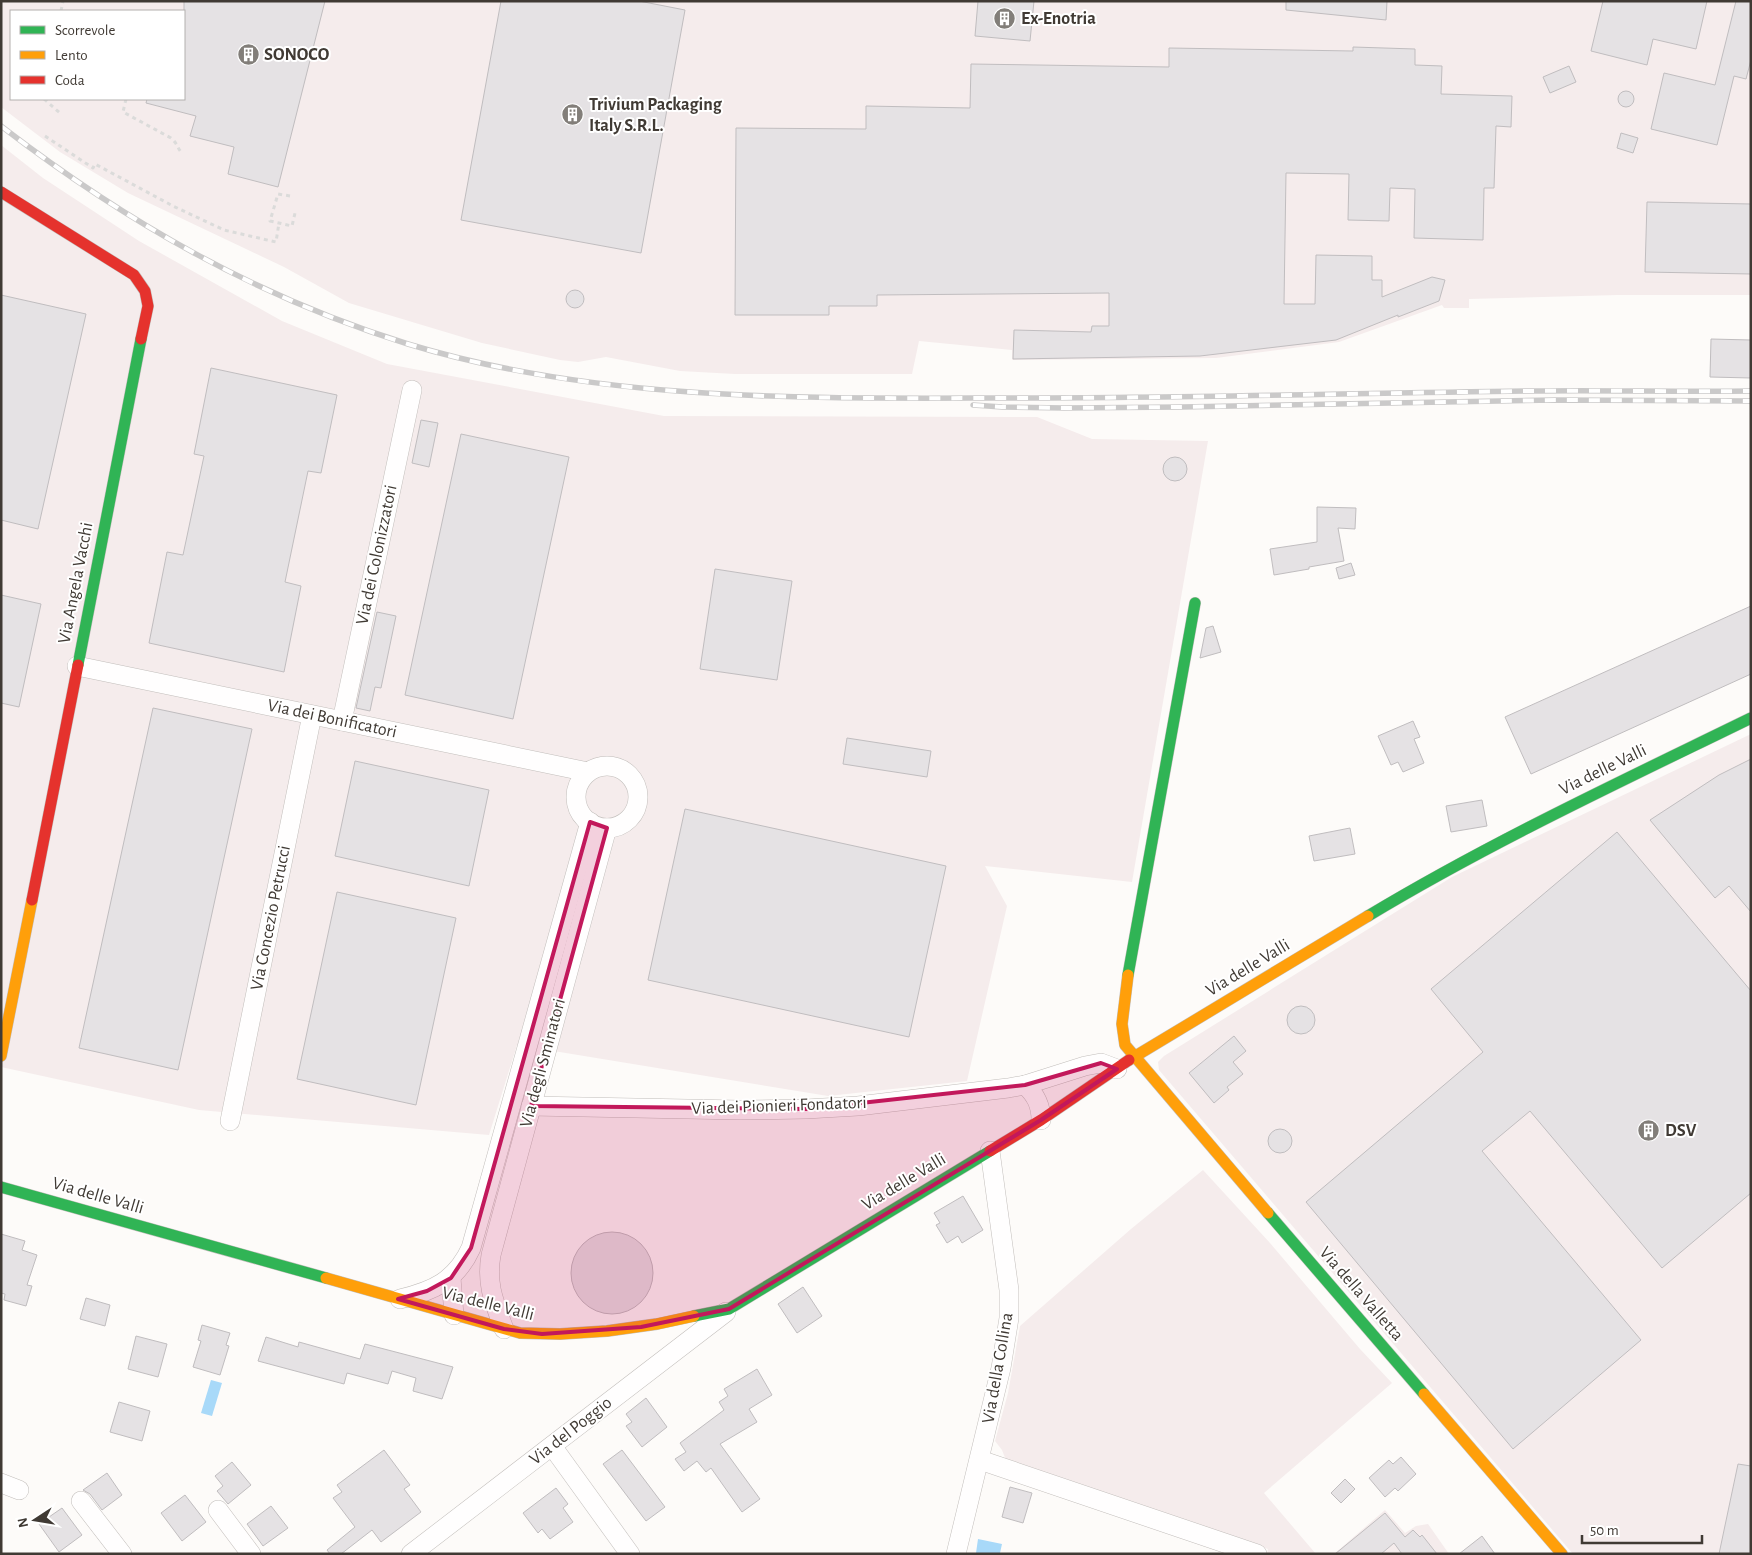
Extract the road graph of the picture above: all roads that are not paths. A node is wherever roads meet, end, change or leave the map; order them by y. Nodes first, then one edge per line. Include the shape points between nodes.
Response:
1 (1, 192) edge
2 (412, 390) dead end
3 (1195, 603) dead end
4 (77, 666) junction
5 (312, 715) junction
6 (1751, 718) edge
7 (342, 721) junction
8 (588, 772) junction
9 (598, 825) junction
10 (1, 1056) edge
11 (1134, 1058) junction
12 (1117, 1069) junction
13 (1025, 1085) junction
14 (531, 1106) junction
15 (1040, 1120) junction
16 (230, 1121) dead end
17 (990, 1151) junction
18 (1, 1187) edge
19 (451, 1278) junction
20 (398, 1299) junction
21 (492, 1299) junction
22 (730, 1309) junction
23 (459, 1316) junction
24 (504, 1329) junction
25 (552, 1446) junction
26 (980, 1460) junction
27 (1, 1484) edge
28 (19, 1490) dead end
29 (81, 1501) dead end
30 (218, 1510) dead end
31 (122, 1554) edge
32 (251, 1554) edge
33 (412, 1554) edge
34 (630, 1554) edge
35 (956, 1554) edge
36 (1257, 1554) edge
37 (1562, 1554) edge

1 - 4 street, Via Angela Vacchi via 134,275 147,298 147,318
2 - 7 street, Via dei Colonizzatori
3 - 11 street, Via della Valletta via 1123,1007 1125,1045
4 - 5 street, Via dei Bonificatori
4 - 10 street, Via Angela Vacchi
5 - 7 street, Via dei Bonificatori
5 - 16 street, Via Concezio Petrucci
6 - 11 street, Via delle Valli via 1457,863
7 - 8 street, Via dei Bonificatori
8 - 9 street via 582,779 576,798 583,816
8 - 9 street via 608,765 618,768 628,773 638,792 634,813 627,821 618,826
9 - 14 street, Via degli Sminatori
9 - 19 street, Via degli Sminatori via 473,1243
11 - 12 street, Via delle Valli
11 - 37 street, Via della Valletta
12 - 13 street, Via dei Pionieri Fondatori via 1101,1063
12 - 15 street, Via delle Valli
13 - 14 street, Via dei Pionieri Fondatori via 858,1106 806,1109
13 - 15 street via 1038,1102
14 - 21 street, Via degli Sminatori via 490,1255
15 - 17 street, Via delle Valli
17 - 22 street, Via delle Valli
17 - 26 street, Via della Collina via 1009,1290 1009,1318
18 - 20 street, Via delle Valli
19 - 20 street, Via degli Sminatori via 427,1292
19 - 23 street
20 - 23 street, Via delle Valli
21 - 23 street
21 - 24 street, Via degli Sminatori
22 - 24 street, Via delle Valli via 599,1332 531,1334
22 - 25 street, Via del Poggio
23 - 24 street, Via delle Valli
25 - 33 street, Via del Poggio
25 - 34 street
26 - 35 street, Via della Collina
26 - 36 street
27 - 28 street
29 - 31 street
30 - 32 street

